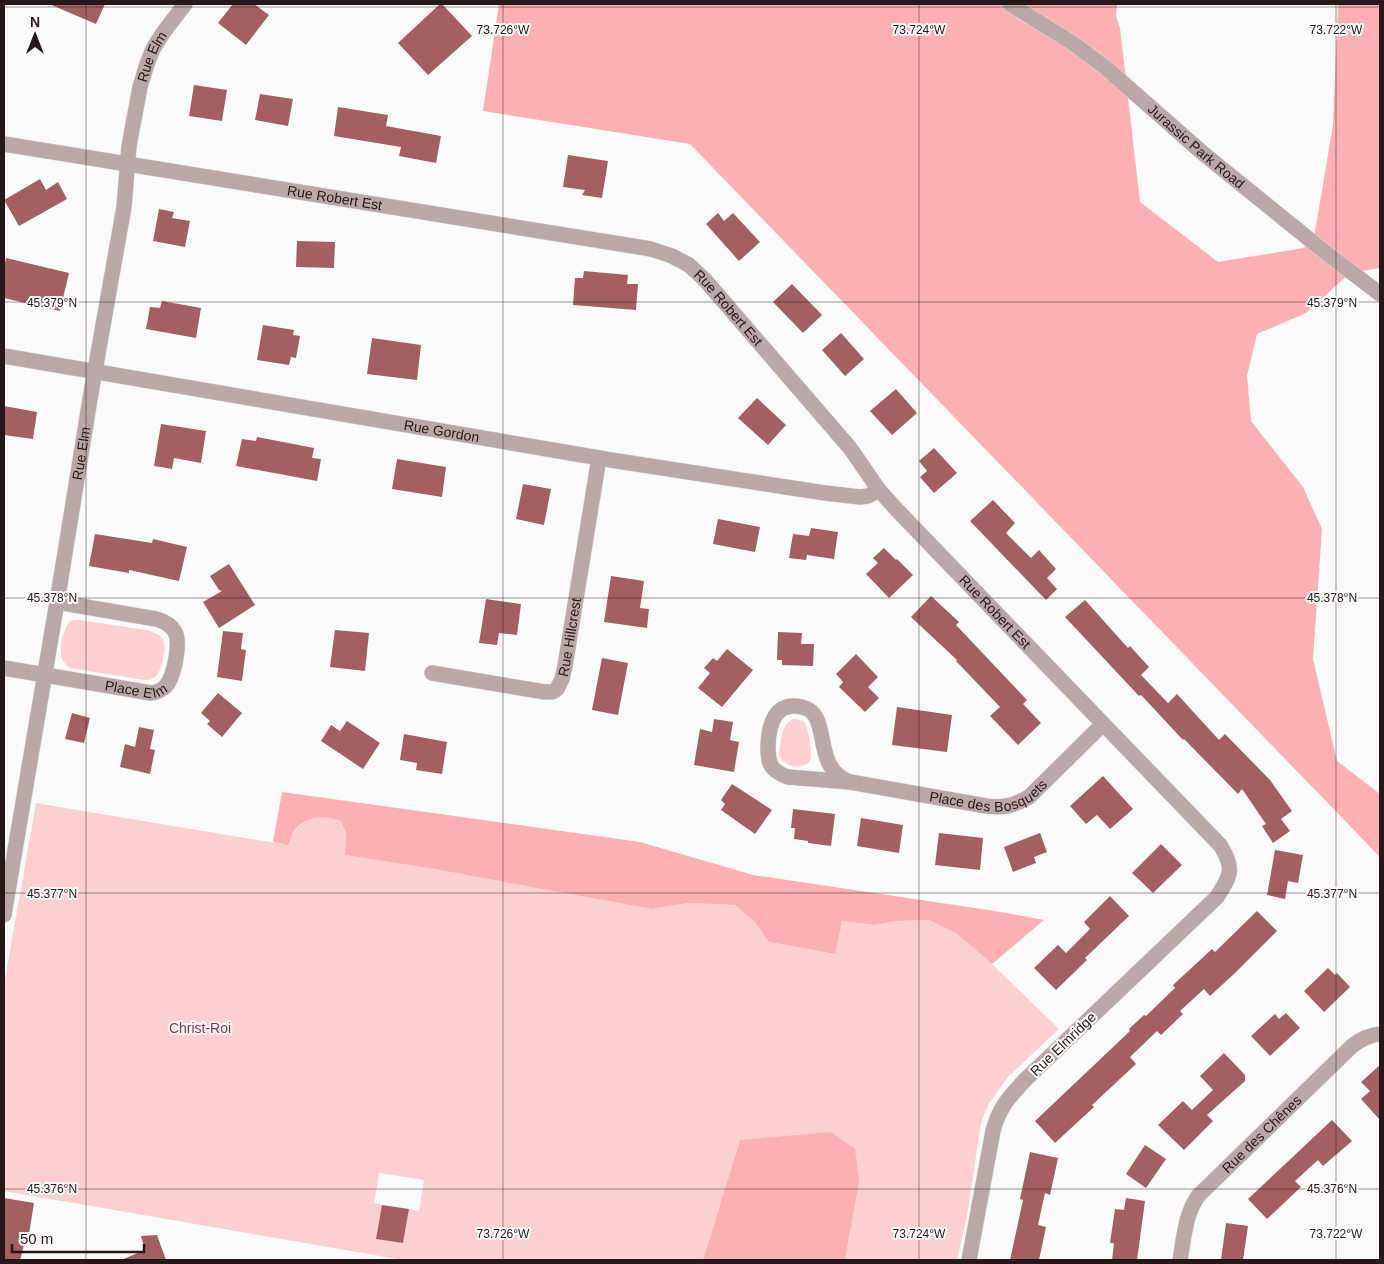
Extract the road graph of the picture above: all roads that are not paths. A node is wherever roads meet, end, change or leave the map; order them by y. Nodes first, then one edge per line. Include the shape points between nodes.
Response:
1 (185, 4) edge
2 (1010, 4) edge
3 (4, 144) edge
4 (128, 165) junction
5 (1380, 294) edge
6 (4, 356) edge
7 (95, 372) junction
8 (599, 458) junction
9 (879, 490) junction
10 (57, 602) junction
11 (4, 668) edge
12 (432, 673) dead end
13 (45, 675) junction
14 (1103, 724) junction
15 (850, 782) junction
16 (1230, 869) joint
17 (4, 915) edge
18 (1380, 1034) edge
19 (970, 1260) edge
20 (1180, 1260) edge

1 - 4 street, Rue Elm via 163,33 146,64
2 - 5 street, Jurassic Park Road via 1106,68 1205,155
3 - 4 street, Rue Robert Est
4 - 7 street, Rue Elm via 124,207
4 - 9 street, Rue Robert Est via 651,249 672,256 689,266 716,292 850,448
6 - 7 street, Rue Gordon
7 - 8 street, Rue Gordon
7 - 10 street, Rue Elm
8 - 9 street, Rue Gordon via 854,496 868,496
8 - 12 street, Rue Hillcrest via 565,666 557,689 545,692
9 - 14 street, Rue Robert Est
10 - 13 street, Rue Elm
10 - 13 street, Place Elm via 161,621 172,627 177,646 174,666 166,686 157,692
11 - 13 street
13 - 17 street, Rue Elm
14 - 15 street, Place des Bosquets via 1017,804 986,806
14 - 16 street, Rue Robert Est via 1220,845 1227,855
15 - 15 street, Place des Bosquets via 835,774 830,766 818,722 808,708 792,706 776,714 769,736 768,755 774,769 788,777
16 - 19 street, Rue Elmridge via 1228,880 1217,897 1005,1102 993,1131
18 - 20 street, Rue des Chênes via 1361,1039 1352,1046 1198,1196 1188,1214

